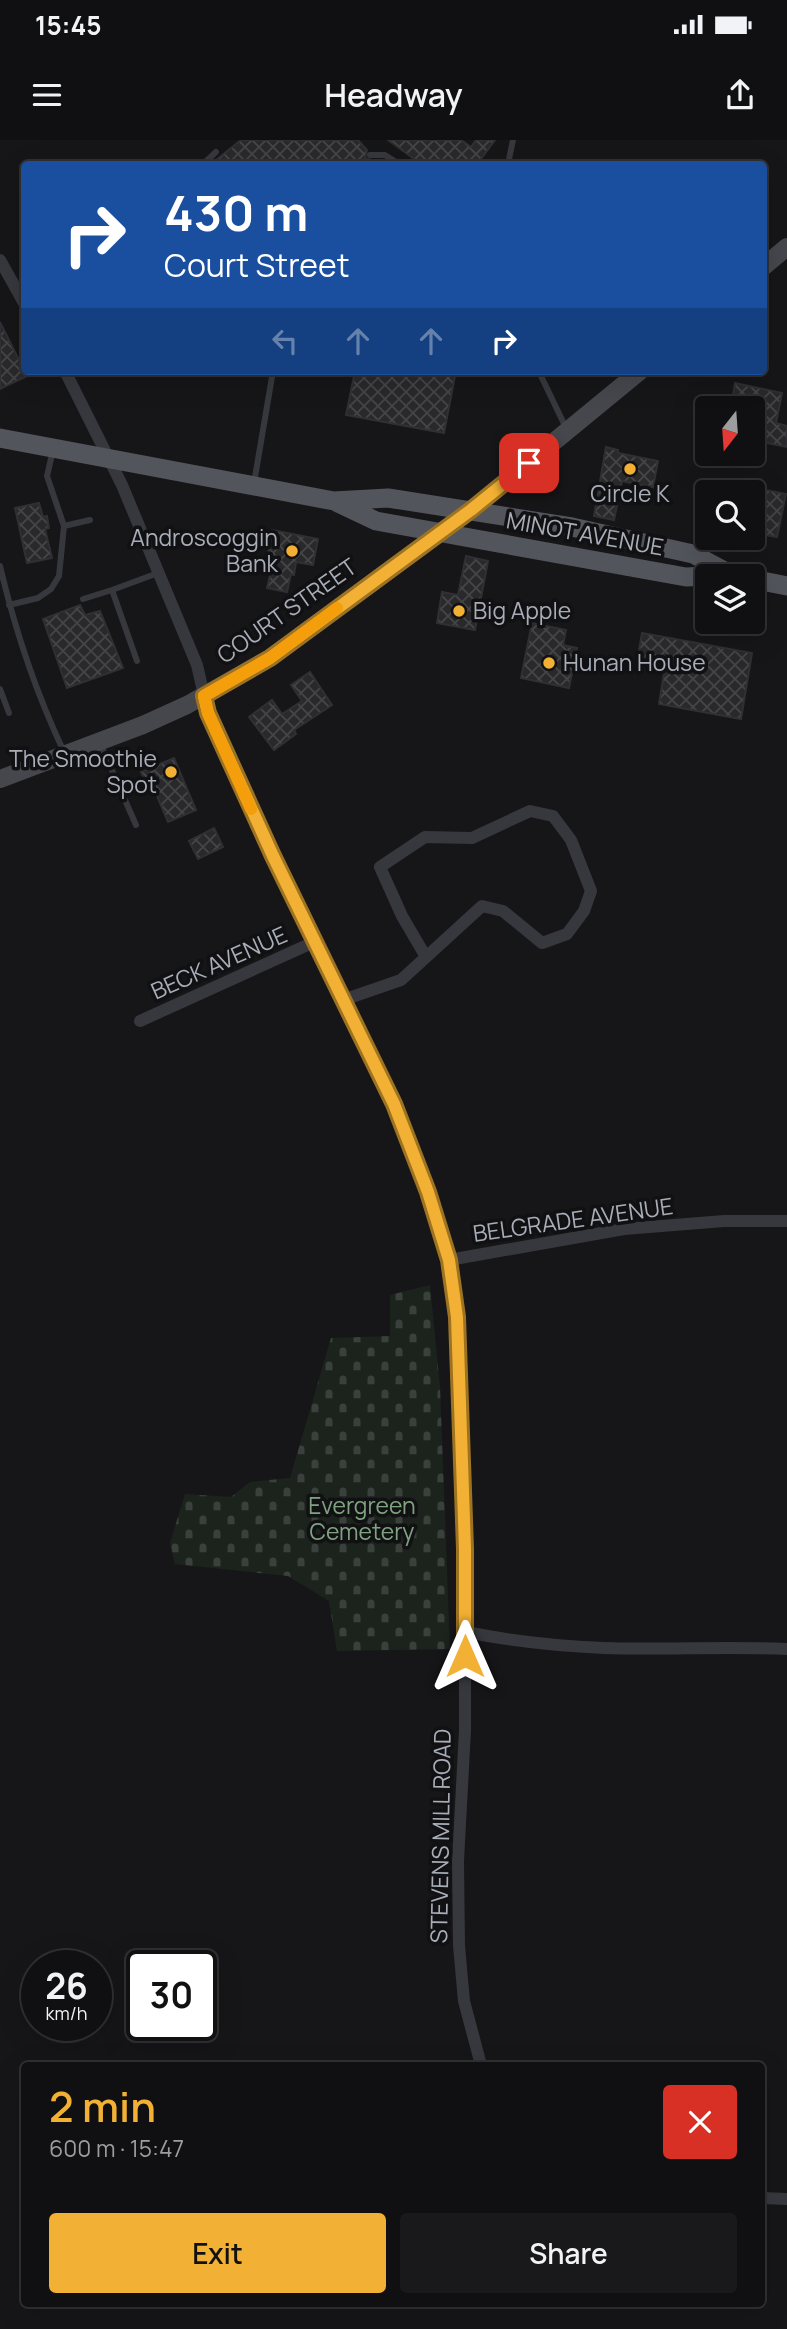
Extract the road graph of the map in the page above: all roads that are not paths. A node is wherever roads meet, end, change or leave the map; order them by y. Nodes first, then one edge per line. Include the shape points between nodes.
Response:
1 (503, 140) edge
2 (513, 142) edge
3 (216, 152) dead end
4 (370, 155) dead end
5 (206, 161) edge
6 (394, 161) edge
7 (509, 161) edge
8 (787, 247) edge
9 (0, 260) edge
10 (767, 264) edge
11 (21, 298) edge
12 (67, 375) edge
13 (272, 375) edge
14 (540, 375) edge
15 (635, 375) edge
16 (568, 432) junction
17 (0, 438) edge
18 (54, 449) junction
19 (108, 460) junction
20 (253, 486) junction
21 (334, 501) junction
22 (471, 510) junction
23 (90, 520) dead end
24 (64, 526) junction
25 (439, 532) junction
26 (713, 564) edge
27 (0, 566) edge
28 (158, 573) junction
29 (695, 577) edge
30 (765, 582) edge
31 (787, 586) edge
32 (112, 590) junction
33 (83, 599) dead end
34 (9, 605) junction
35 (137, 661) dead end
36 (0, 689) edge
37 (204, 696) junction
38 (9, 713) dead end
39 (99, 742) junction
40 (65, 755) junction
41 (0, 779) edge
42 (136, 825) dead end
43 (314, 942) junction
44 (426, 957) junction
45 (343, 1000) junction
46 (140, 1021) dead end
47 (787, 1221) edge
48 (449, 1260) junction
49 (466, 1632) junction
50 (787, 1648) edge
51 (480, 2062) edge
52 (765, 2197) edge
53 (787, 2199) edge

1 - 2 lane
2 - 7 lane
3 - 5 lane
4 - 6 lane via 385,155
8 - 10 main road
9 - 11 street
12 - 19 street, STEVENS MILL ROAD
13 - 20 lane
14 - 16 lane
15 - 16 main road, COURT STREET
16 - 22 main road, COURT STREET
17 - 18 main road, MINOT AVENUE
18 - 19 main road, MINOT AVENUE
18 - 24 lane via 47,476
19 - 20 main road, MINOT AVENUE
19 - 28 street, STEVENS MILL ROAD
20 - 21 main road, MINOT AVENUE
21 - 22 main road, MINOT AVENUE via 388,498
21 - 25 main road, MINOT AVENUE via 376,521
22 - 25 main road, COURT STREET
22 - 26 main road, MINOT AVENUE via 693,554
23 - 24 lane
24 - 34 lane via 62,564 51,589 38,598
25 - 29 main road, MINOT AVENUE
25 - 37 main road, COURT STREET via 270,658
27 - 34 lane
28 - 32 lane
28 - 37 street, STEVENS MILL ROAD via 197,665
30 - 31 main road
32 - 33 lane
32 - 35 lane
34 - 40 lane
36 - 38 lane
37 - 39 main road, COURT STREET
37 - 43 street, STEVENS MILL ROAD
39 - 40 main road, COURT STREET
39 - 42 lane
40 - 41 main road, COURT STREET
43 - 45 street, STEVENS MILL ROAD
43 - 46 street, BECK AVENUE
44 - 44 street via 482,906 503,911 542,943 566,934 584,911 591,891 571,840 553,816 530,811 472,838 425,837 380,867
44 - 45 street via 401,980
45 - 48 street, STEVENS MILL ROAD via 410,1143
47 - 48 street, BELGRADE AVENUE via 624,1229
48 - 49 street, STEVENS MILL ROAD via 457,1317
49 - 50 street via 603,1648
49 - 51 street, STEVENS MILL ROAD via 458,1946 464,2001
52 - 53 street

